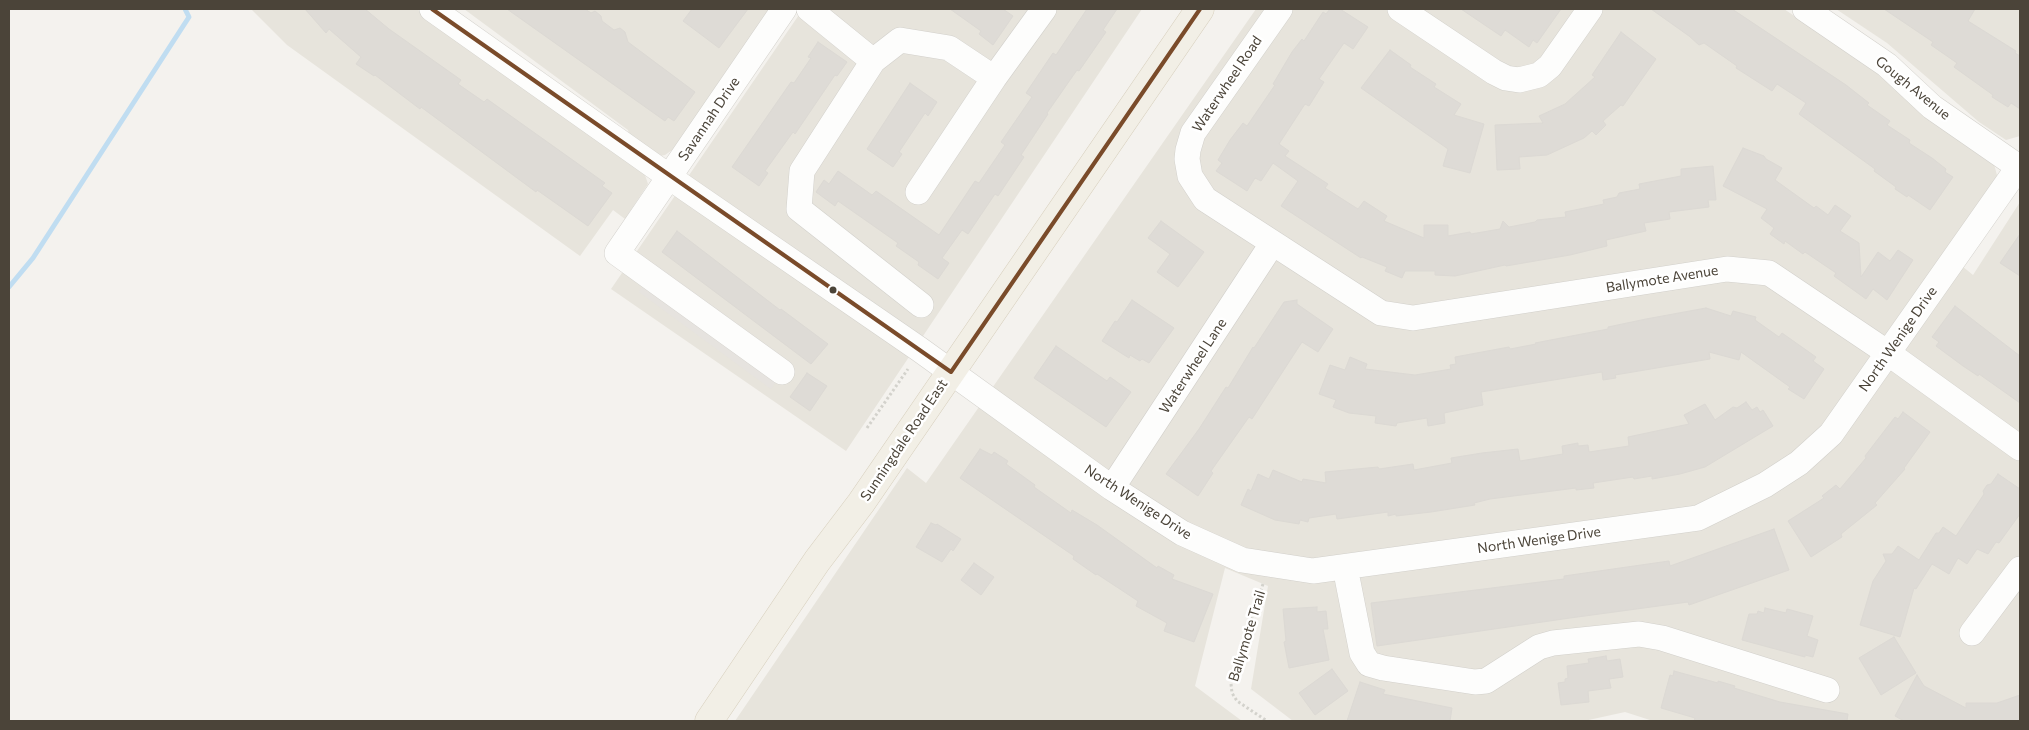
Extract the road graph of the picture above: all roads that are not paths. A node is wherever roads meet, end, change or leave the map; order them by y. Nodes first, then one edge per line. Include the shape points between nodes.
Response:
1 (432, 9) edge
2 (784, 9) edge
3 (809, 9) edge
4 (1044, 9) edge
5 (1200, 9) edge
6 (1280, 9) edge
7 (1400, 9) edge
8 (1590, 9) edge
9 (1804, 9) edge
10 (873, 61) junction
11 (994, 78) junction
12 (2020, 167) edge
13 (670, 177) junction
14 (918, 192) dead end
15 (1272, 244) junction
16 (921, 305) dead end
17 (1888, 353) junction
18 (782, 372) dead end
19 (951, 372) junction
20 (2020, 448) edge
21 (1112, 488) junction
22 (1345, 567) junction
23 (2020, 569) edge
24 (1972, 633) dead end
25 (1827, 690) dead end
26 (709, 721) edge

1 - 13 street, North Wenige Drive
2 - 13 street, Savannah Drive
3 - 10 street
4 - 11 street
5 - 19 main road, Sunningdale Road East
6 - 15 street, Waterwheel Road via 1193,133 1187,159 1194,185 1205,199
7 - 8 street via 1494,72 1519,80 1539,75 1550,66
9 - 12 street, Gough Avenue via 1886,65 1932,106
10 - 11 street via 900,40 949,48
10 - 16 street via 802,172 799,208
11 - 14 street
12 - 17 street, North Wenige Drive
13 - 18 street, Savannah Drive via 617,253
13 - 19 street, North Wenige Drive
15 - 17 street, Ballymote Avenue via 1381,313 1412,318 1726,269 1769,273
15 - 21 street, Waterwheel Lane
17 - 20 street, Ballymote Avenue
17 - 22 street, North Wenige Drive via 1831,434 1799,463 1765,485 1698,518
19 - 21 street, North Wenige Drive
19 - 26 main road, Sunningdale Road East
21 - 22 street, North Wenige Drive via 1182,533 1242,560 1314,572
22 - 25 street via 1362,653 1369,664 1384,668 1486,681 1539,647 1639,634 1662,638
23 - 24 street

